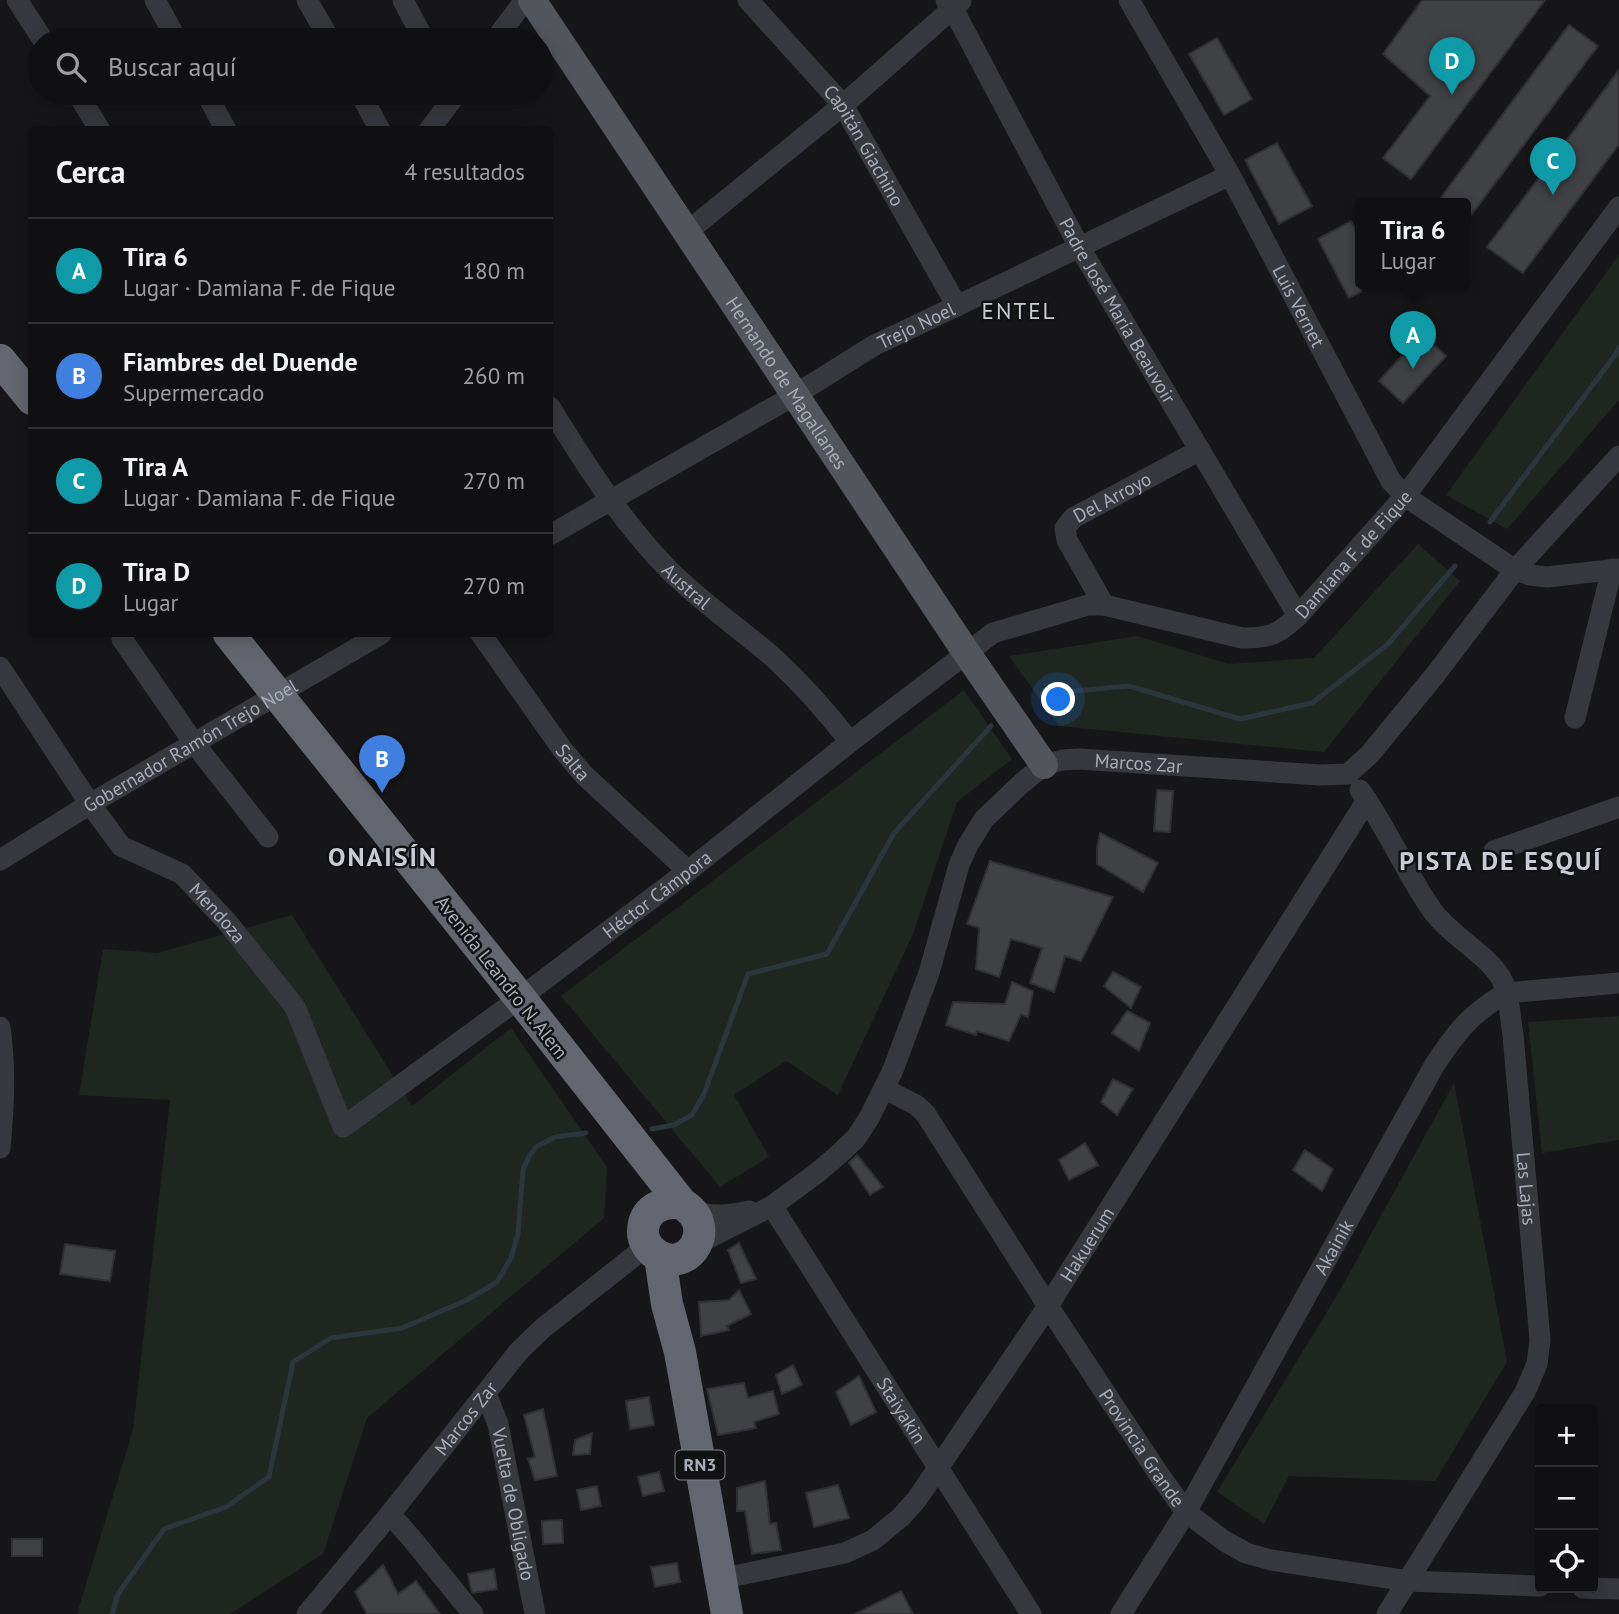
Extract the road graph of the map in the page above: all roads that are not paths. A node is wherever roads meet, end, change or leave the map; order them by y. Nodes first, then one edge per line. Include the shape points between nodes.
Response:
1 (17, 0) edge
2 (155, 0) edge
3 (307, 0) edge
4 (403, 0) edge
5 (525, 0) edge
6 (532, 0) edge
7 (748, 0) edge
8 (1129, 0) edge
9 (954, 3) edge
10 (35, 28) edge
11 (170, 28) edge
12 (323, 28) edge
13 (418, 28) edge
14 (504, 28) edge
15 (551, 28) edge
16 (553, 31) edge
17 (84, 105) edge
18 (212, 105) edge
19 (366, 105) edge
20 (446, 105) edge
21 (844, 105) junction
22 (98, 126) edge
23 (224, 126) edge
24 (378, 126) edge
25 (432, 126) edge
26 (1230, 175) junction
27 (1619, 208) edge
28 (687, 232) junction
29 (1080, 248) junction
30 (957, 306) junction
31 (795, 395) junction
32 (553, 412) edge
33 (1200, 450) junction
34 (1619, 456) edge
35 (1405, 496) junction
36 (611, 499) junction
37 (553, 533) edge
38 (1616, 569) edge
39 (1515, 570) junction
40 (1104, 605) junction
41 (1298, 616) junction
42 (231, 637) edge
43 (376, 637) edge
44 (483, 637) edge
45 (122, 639) dead end
46 (966, 652) junction
47 (0, 667) edge
48 (278, 695) junction
49 (1575, 718) dead end
50 (850, 742) junction
51 (194, 743) junction
52 (1044, 765) junction
53 (1348, 775) junction
54 (1367, 800) junction
55 (90, 804) junction
56 (1619, 807) edge
57 (268, 837) dead end
58 (1494, 851) dead end
59 (0, 860) edge
60 (688, 871) junction
61 (1619, 983) edge
62 (1506, 993) junction
63 (520, 998) junction
64 (0, 1027) edge
65 (885, 1089) junction
66 (617, 1124) junction
67 (343, 1127) joint
68 (0, 1148) edge
69 (772, 1206) junction
70 (686, 1207) junction
71 (649, 1214) junction
72 (672, 1251) junction
73 (1048, 1306) junction
74 (485, 1394) junction
75 (938, 1468) junction
76 (1186, 1512) junction
77 (390, 1514) junction
78 (720, 1579) junction
79 (1408, 1581) junction
80 (1535, 1586) edge
81 (1598, 1588) edge
82 (1619, 1589) edge
83 (307, 1614) edge
84 (473, 1614) edge
85 (535, 1614) edge
86 (727, 1614) edge
87 (1031, 1614) edge
88 (1121, 1614) edge
89 (1387, 1614) edge

1 - 10 street
2 - 11 street
3 - 12 street
4 - 13 street
5 - 14 street
6 - 15 main road, Hernando de Magallanes
7 - 21 street, Capitán Giachino
8 - 26 street, Luis Vernet
9 - 21 street
9 - 29 street, Padre José María Beauvoir
16 - 28 main road, Hernando de Magallanes
17 - 22 street
18 - 23 street
19 - 24 street
20 - 25 street
21 - 28 street
21 - 30 street, Capitán Giachino
26 - 29 street, Trejo Noel
26 - 35 street, Luis Vernet via 1380,462
27 - 35 street, Damiana F. de Fique
28 - 31 main road, Hernando de Magallanes
29 - 30 street, Trejo Noel
29 - 33 street, Padre José María Beauvoir
30 - 31 street, Trejo Noel via 873,346
31 - 36 street
31 - 46 main road, Hernando de Magallanes
32 - 36 street, Austral
33 - 40 street, Del Arroyo via 1073,518 1065,528 1067,540
33 - 41 street, Padre José María Beauvoir
34 - 39 street
35 - 39 street, Luis Vernet
35 - 41 street, Damiana F. de Fique
36 - 37 street
36 - 50 street, Austral via 669,569 775,659 819,702
38 - 39 street via 1547,577
38 - 49 street
39 - 53 street via 1435,675
40 - 41 street, Damiana F. de Fique via 1242,638 1273,635
40 - 46 street, Damiana F. de Fique via 1088,605 1007,628
42 - 48 highway, Avenida Leandro N. Alem / RN3
43 - 48 street, Gobernador Ramón Trejo Noel
44 - 60 street, Salta via 584,775
45 - 51 street
46 - 50 street, Héctor Cámpora
46 - 52 main road, Hernando de Magallanes
47 - 55 street, Mendoza
48 - 51 street, Gobernador Ramón Trejo Noel
48 - 63 highway, Avenida Leandro N. Alem / RN3
50 - 60 street, Héctor Cámpora
51 - 55 street, Gobernador Ramón Trejo Noel
51 - 57 street
52 - 53 street, Marcos Zar via 1079,759
52 - 65 street, Marcos Zar via 984,819 968,845 929,973
53 - 54 street, Las Lajas
54 - 62 street, Las Lajas via 1432,911 1492,967
54 - 73 street, Hakuerum
55 - 59 street, Gobernador Ramón Trejo Noel
55 - 67 street, Mendoza via 121,846 182,874 295,1007
56 - 58 street
60 - 63 street, Héctor Cámpora
61 - 62 street, Akainik
62 - 76 street, Akainik via 1470,1018 1434,1066
62 - 79 street, Las Lajas via 1540,1340 1537,1364 1525,1392
63 - 66 highway, Avenida Leandro N. Alem / RN3
63 - 67 street, Héctor Cámpora
64 - 68 street via 4,1112
65 - 69 street, Marcos Zar via 856,1138
65 - 73 street, Provincia Grande via 925,1113
66 - 70 highway, Avenida Leandro N. Alem / RN3
66 - 71 highway, Avenida Leandro N. Alem / RN3 via 644,1189
69 - 70 street, Marcos Zar via 731,1216 708,1215
69 - 72 street, Marcos Zar
69 - 75 street, Staiyakin
70 - 71 highway via 664,1203
70 - 72 highway, Avenida Leandro N. Alem / RN3 via 700,1229
71 - 72 highway, Avenida Leandro N. Alem / RN3 via 644,1238
72 - 74 street, Marcos Zar via 543,1328
72 - 78 highway, Avenida Leandro N. Alem / RN3 via 680,1294 680,1352
73 - 75 street, Hakuerum
73 - 76 street, Provincia Grande
74 - 77 street, Marcos Zar
74 - 85 street, Vuelta de Obligado via 498,1424
75 - 78 street, Hakuerum via 901,1517 873,1540 845,1553
75 - 87 street, Staiyakin
76 - 79 street, Provincia Grande via 1246,1553
76 - 88 street, Akainik
77 - 83 street, Marcos Zar
77 - 84 street
78 - 86 highway, Avenida Leandro N. Alem / RN3
79 - 80 street, Provincia Grande
79 - 89 street, Las Lajas
81 - 82 street

